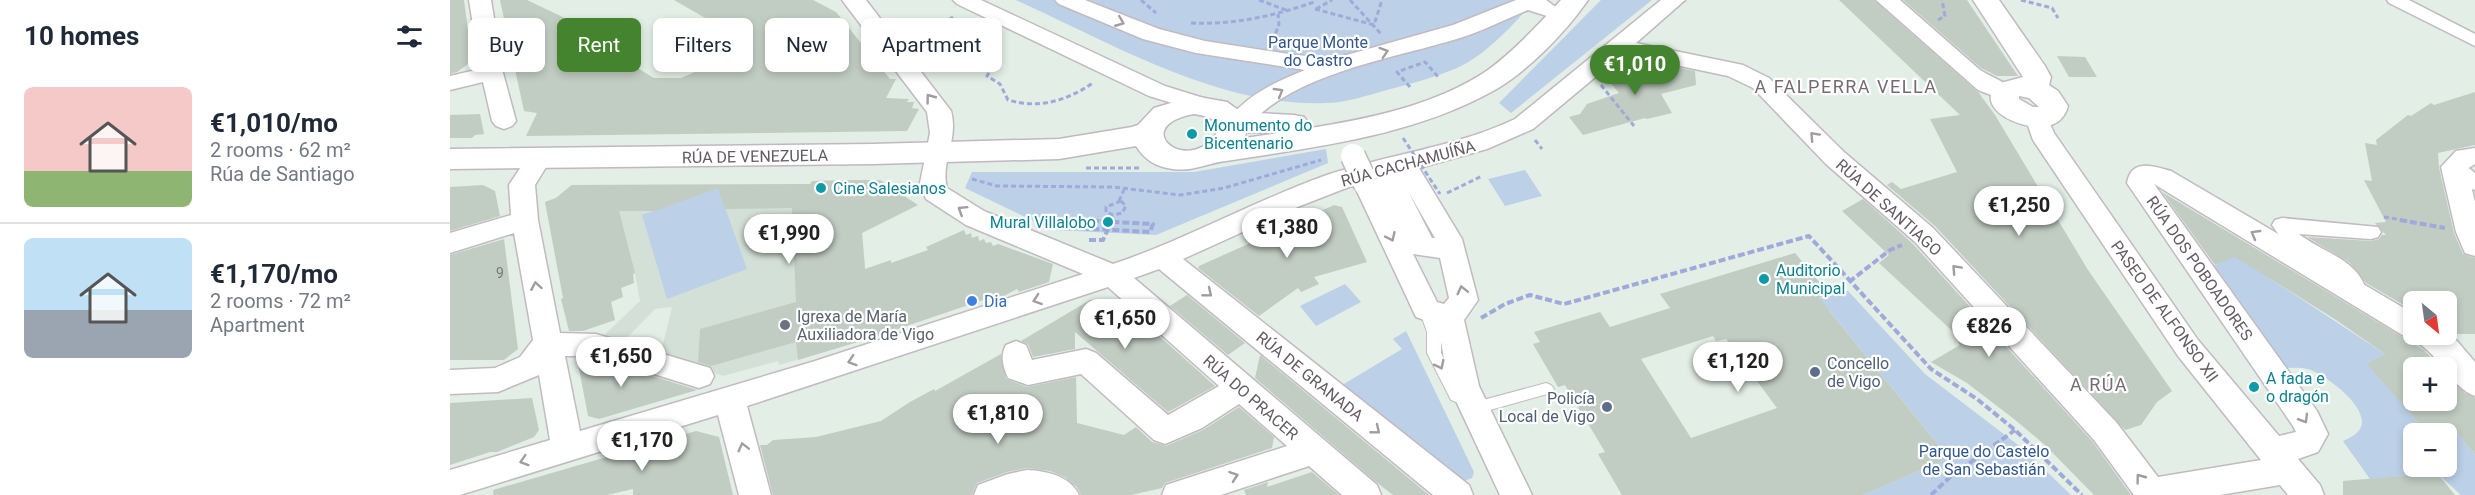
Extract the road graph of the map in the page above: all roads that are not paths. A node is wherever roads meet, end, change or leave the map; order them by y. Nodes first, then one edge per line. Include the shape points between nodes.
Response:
1 (480, 0) edge
2 (853, 0) edge
3 (1066, 0) edge
4 (1488, 0) edge
5 (1674, 0) edge
6 (1887, 0) edge
7 (1986, 0) edge
8 (2395, 0) edge
9 (1562, 4) edge
10 (958, 8) edge
11 (1432, 36) junction
12 (2475, 41) edge
13 (1617, 46) junction
14 (1336, 65) junction
15 (492, 73) junction
16 (450, 83) edge
17 (2004, 93) joint
18 (2035, 103) junction
19 (504, 121) dead end
20 (1234, 123) junction
21 (1158, 124) junction
22 (1347, 144) junction
23 (940, 152) junction
24 (1216, 152) junction
25 (450, 159) edge
26 (539, 159) junction
27 (2464, 161) edge
28 (1402, 172) junction
29 (2475, 183) edge
30 (525, 220) junction
31 (2471, 230) edge
32 (2371, 232) road end
33 (450, 243) edge
34 (1452, 249) junction
35 (1162, 257) junction
36 (1112, 275) junction
37 (2356, 293) junction
38 (1438, 314) junction
39 (2403, 321) edge
40 (546, 344) junction
41 (2441, 345) edge
42 (1016, 353) dead end
43 (699, 376) dead end
44 (498, 380) junction
45 (450, 382) edge
46 (2475, 384) edge
47 (1546, 389) dead end
48 (1230, 394) dead end
49 (557, 397) junction
50 (730, 400) junction
51 (1469, 410) junction
52 (567, 448) junction
53 (1313, 451) junction
54 (2280, 461) junction
55 (450, 484) edge
56 (2238, 488) edge
57 (755, 495) edge
58 (990, 495) edge
59 (1063, 495) edge
60 (1178, 495) edge
61 (1365, 495) edge
62 (1457, 495) edge
63 (1504, 495) edge
64 (1516, 495) edge
65 (2308, 495) edge

1 - 15 street
23 -> 2 street, RÚA DO PRACER via 944,121 939,111
3 -> 14 street via 1151,34 1204,48
4 - 11 street
5 - 13 street, RÚA CACHAMUÍÑA
6 - 17 street via 1972,75
7 - 18 main road via 2037,77
8 - 12 street
9 - 11 street via 1547,7 1532,3 1461,30
9 - 20 main road via 1495,62 1447,86 1320,120 1271,126
9 - 22 main road, RÚA DE VENEZUELA via 1523,55 1486,83
10 - 21 street
14 -> 11 street
13 - 28 street, RÚA CACHAMUÍÑA via 1524,124
56 -> 13 street, RÚA DE SANTIAGO via 2151,492 2105,431 1924,235 1835,158 1761,83 1735,70
20 -> 14 street via 1263,101
15 - 16 street
15 - 19 street
17 - 18 main road via 2019,87
18 - 54 street, PASEO DE ALFONSO XII via 2042,134 2188,348
20 - 21 main road via 1221,110 1205,106 1184,107
20 - 24 main road via 1232,136
21 - 23 main road, RÚA DE VENEZUELA via 1142,154 1081,156 1059,149
21 - 24 main road, RÚA DE VENEZUELA via 1190,160
22 - 24 main road, RÚA DE VENEZUELA via 1280,144
22 - 28 street, bridge
23 - 26 main road, RÚA DE VENEZUELA
36 -> 23 street, RÚA DO PRACER via 975,218 935,193 932,180
25 - 26 main road, RÚA DE VENEZUELA
26 - 30 street via 522,185
27 - 29 street
27 - 31 street
28 - 34 street
28 - 34 street via 1423,247
28 - 35 street, RÚA CACHAMUÍÑA via 1334,183
28 -> 38 street
30 - 33 street
40 -> 30 street
32 - 37 street via 2282,225 2294,240 2349,275 2356,284
38 -> 34 street via 1464,300
35 - 36 street, RÚA CACHAMUÍÑA
35 -> 62 street, RÚA DE GRANADA
36 -> 50 street, RÚA CACHAMUÍÑA
36 - 53 street, RÚA DO PRACER
37 - 39 street, RÚA DOS POBOADORES
37 -> 54 street, RÚA DOS POBOADORES via 2162,177 2144,173 2141,176 2140,183 2306,420 2312,434 2307,443
38 - 51 street via 1454,326
40 - 43 street via 596,345
40 - 44 street via 531,365
40 - 49 street
41 - 46 street
42 - 48 street via 1019,370 1028,373 1086,360 1166,431
44 - 45 street
44 - 49 street
47 - 51 lane
49 - 52 street
50 - 52 street, RÚA CACHAMUÍÑA
57 -> 50 street
51 - 63 lane
51 - 64 street
52 -> 55 street, RÚA CACHAMUÍÑA
60 -> 53 street
53 - 61 street, RÚA DO PRACER
54 - 56 street
54 - 65 street, PASEO DE ALFONSO XII
58 - 59 street via 1022,484 1042,485

